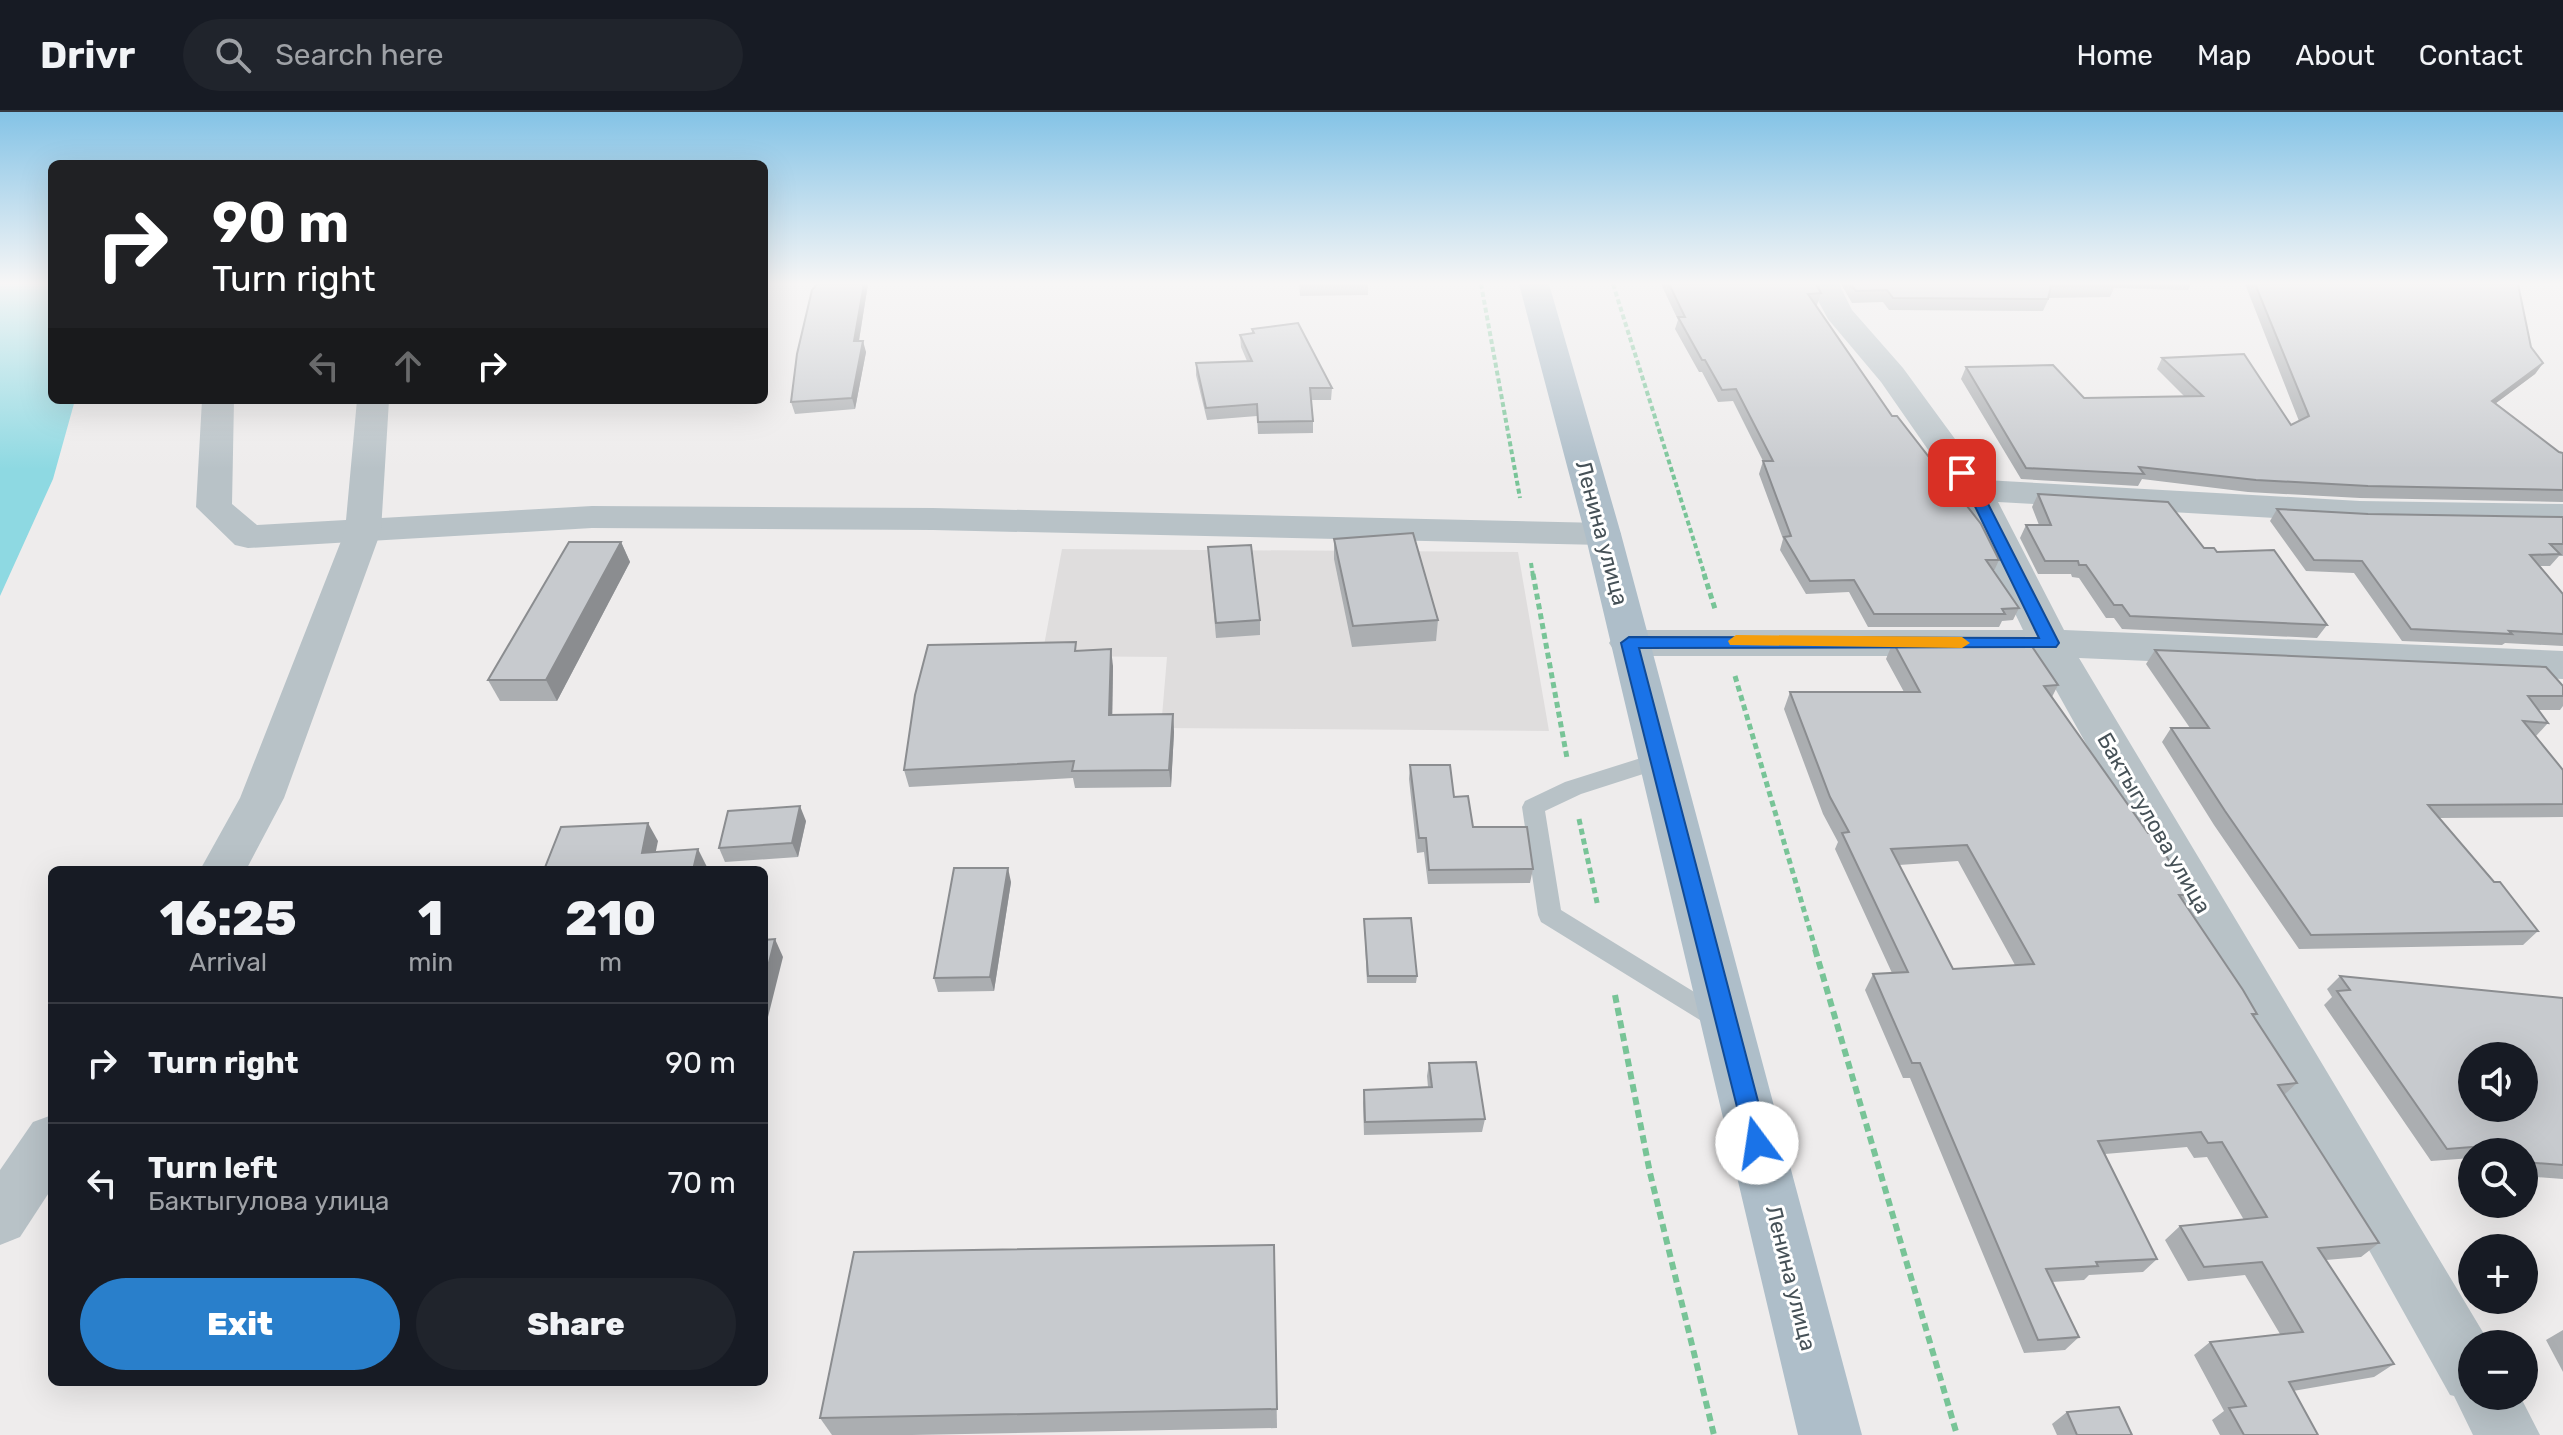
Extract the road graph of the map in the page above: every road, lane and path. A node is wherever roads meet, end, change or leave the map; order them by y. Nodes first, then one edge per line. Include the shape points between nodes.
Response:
1 (1492, 346) edge
2 (1551, 346) edge
3 (1632, 346) edge
4 (1867, 346) edge
5 (218, 404) edge
6 (373, 404) edge
7 (1974, 490) junction
8 (2563, 515) edge
9 (1525, 530) junction
10 (363, 531) junction
11 (1603, 534) junction
12 (1725, 641) junction
13 (1629, 643) junction
14 (2050, 643) junction
15 (2563, 665) edge
16 (1660, 760) junction
17 (1573, 788) junction
18 (225, 866) edge
19 (1607, 951) junction
20 (1728, 1026) junction
21 (48, 1146) edge
22 (0, 1218) edge
23 (2458, 1349) edge
24 (2493, 1410) edge
25 (1714, 1435) edge
26 (1830, 1435) edge
27 (1957, 1435) edge
28 (2508, 1435) edge

1 - 9 path
2 - 11 main road, Ленина улица
3 - 12 path
4 - 7 street, Бактыгулова улица
5 - 10 street via 214,507 248,537
6 - 10 street
7 - 8 street via 2360,512
7 - 14 street, Бактыгулова улица
9 - 10 street via 592,517
9 - 11 street
9 - 17 path
10 - 18 street via 262,798
11 - 13 main road, Ленина улица
12 - 13 street
12 - 14 street
12 - 27 path
13 - 16 main road, Ленина улица
14 - 15 street
14 - 23 street, Бактыгулова улица
16 - 17 lane
16 - 20 main road, Ленина улица
17 - 19 path
17 - 19 lane via 1533,807 1550,915
19 - 20 lane
19 - 25 path via 1650,1173
20 - 26 main road, Ленина улица
21 - 22 street
24 - 28 street

